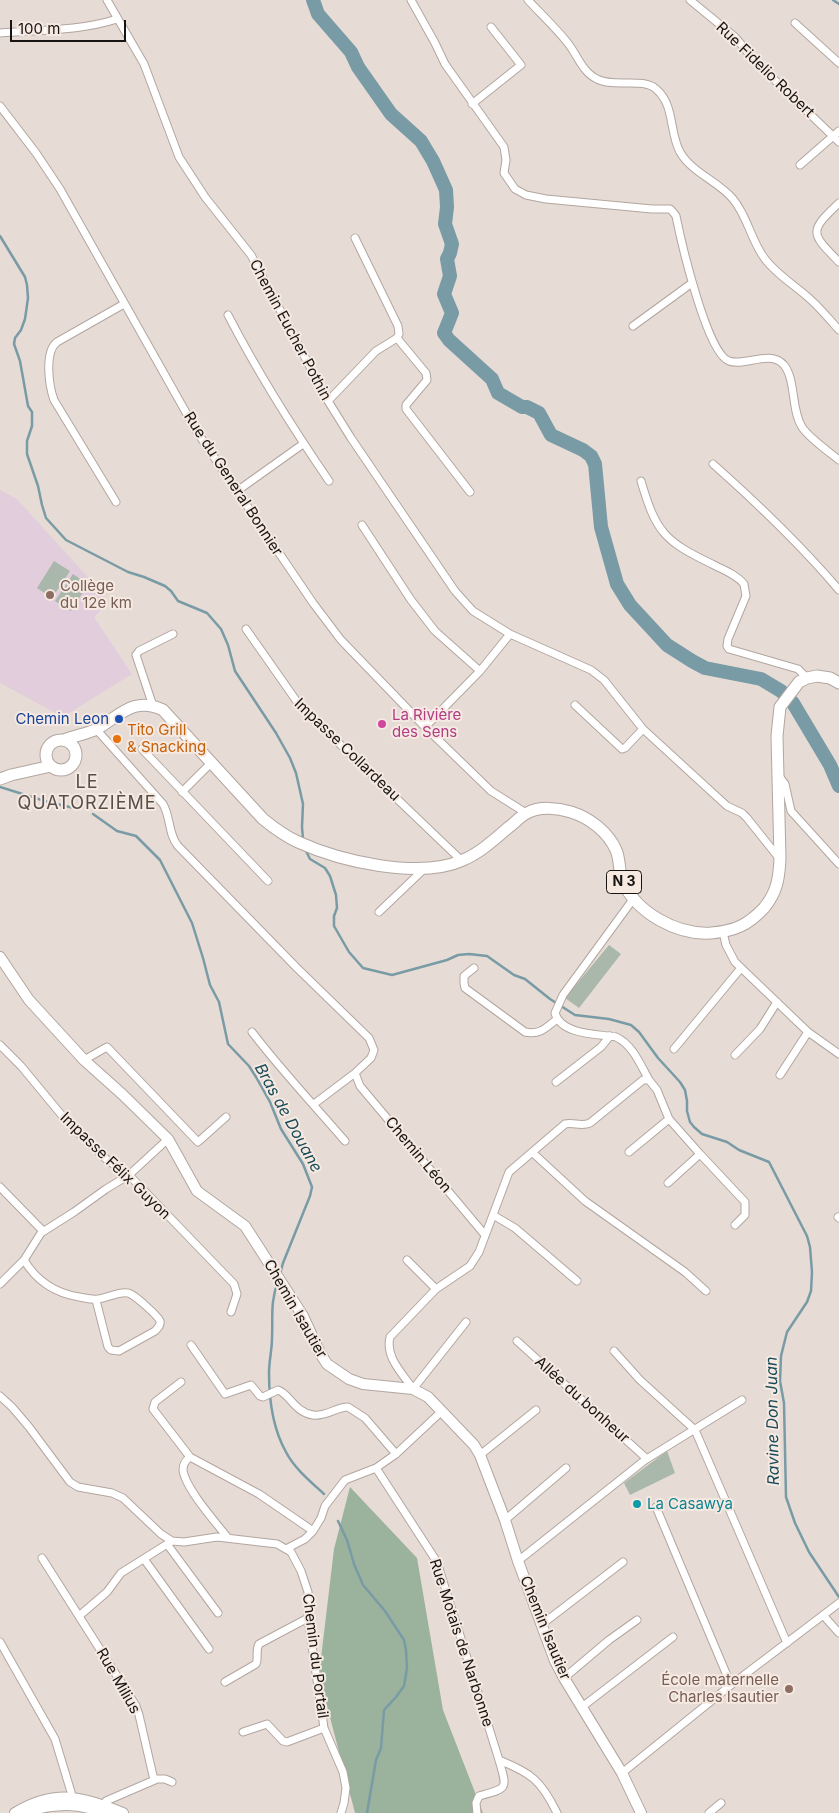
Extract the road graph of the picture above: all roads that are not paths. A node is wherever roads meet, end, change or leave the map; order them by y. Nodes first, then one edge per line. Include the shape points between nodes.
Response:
1 (107, 0) edge
2 (411, 0) edge
3 (528, 0) edge
4 (690, 0) edge
5 (117, 20) junction
6 (795, 23) dead end
7 (491, 27) dead end
8 (0, 33) edge
9 (839, 63) edge
10 (472, 104) junction
11 (0, 106) edge
12 (837, 137) edge
13 (800, 164) dead end
14 (839, 203) edge
15 (355, 238) dead end
16 (839, 262) edge
17 (692, 283) junction
18 (124, 304) junction
19 (228, 315) dead end
20 (632, 326) dead end
21 (839, 330) edge
22 (398, 338) junction
23 (328, 401) junction
24 (303, 444) junction
25 (839, 460) edge
26 (713, 464) dead end
27 (329, 481) dead end
28 (641, 481) dead end
29 (237, 491) junction
30 (470, 492) dead end
31 (116, 502) dead end
32 (362, 525) dead end
33 (839, 590) edge
34 (246, 629) dead end
35 (173, 634) dead end
36 (510, 634) junction
37 (480, 671) junction
38 (803, 680) junction
39 (839, 684) edge
40 (575, 705) dead end
41 (153, 706) junction
42 (425, 727) junction
43 (643, 729) junction
44 (94, 730) junction
45 (64, 740) junction
46 (142, 749) dead end
47 (76, 753) junction
48 (48, 762) junction
49 (212, 762) junction
50 (779, 776) junction
51 (1, 779) edge
52 (182, 792) junction
53 (526, 813) junction
54 (780, 859) junction
55 (462, 861) junction
56 (839, 864) edge
57 (424, 868) junction
58 (268, 881) dead end
59 (634, 898) junction
60 (380, 912) dead end
61 (723, 932) junction
62 (0, 957) edge
63 (474, 968) dead end
64 (741, 968) junction
65 (777, 1002) junction
66 (556, 1019) junction
67 (252, 1032) dead end
68 (808, 1032) junction
69 (610, 1036) junction
70 (0, 1045) edge
71 (674, 1049) dead end
72 (839, 1054) edge
73 (735, 1055) dead end
74 (84, 1060) junction
75 (355, 1073) junction
76 (780, 1075) dead end
77 (649, 1080) junction
78 (556, 1082) dead end
79 (314, 1104) junction
80 (226, 1117) dead end
81 (669, 1119) junction
82 (168, 1139) junction
83 (345, 1141) dead end
84 (629, 1152) dead end
85 (533, 1153) junction
86 (700, 1154) junction
87 (129, 1175) junction
88 (668, 1183) dead end
89 (0, 1187) edge
90 (493, 1215) junction
91 (735, 1225) dead end
92 (43, 1231) junction
93 (486, 1235) junction
94 (24, 1260) junction
95 (407, 1260) dead end
96 (577, 1281) dead end
97 (0, 1284) edge
98 (436, 1289) junction
99 (706, 1290) dead end
100 (96, 1300) junction
101 (231, 1312) dead end
102 (466, 1322) dead end
103 (517, 1341) dead end
104 (191, 1346) dead end
105 (614, 1351) dead end
106 (181, 1382) dead end
107 (413, 1389) junction
108 (0, 1396) edge
109 (742, 1400) dead end
110 (536, 1410) dead end
111 (442, 1411) junction
112 (695, 1430) junction
113 (396, 1454) junction
114 (480, 1455) junction
115 (190, 1457) junction
116 (646, 1459) junction
117 (376, 1468) junction
118 (566, 1468) dead end
119 (656, 1507) dead end
120 (505, 1520) junction
121 (313, 1531) junction
122 (228, 1538) junction
123 (170, 1543) junction
124 (286, 1549) junction
125 (42, 1558) dead end
126 (144, 1559) junction
127 (518, 1561) junction
128 (623, 1562) dead end
129 (839, 1603) edge
130 (218, 1613) dead end
131 (823, 1615) junction
132 (79, 1616) junction
133 (308, 1618) junction
134 (637, 1620) dead end
135 (541, 1625) junction
136 (839, 1633) edge
137 (673, 1637) dead end
138 (0, 1642) edge
139 (787, 1643) junction
140 (209, 1649) dead end
141 (564, 1678) junction
142 (225, 1682) dead end
143 (731, 1686) junction
144 (582, 1707) junction
145 (324, 1728) junction
146 (243, 1732) dead end
147 (499, 1760) junction
148 (622, 1773) junction
149 (154, 1780) junction
150 (172, 1782) dead end
151 (72, 1800) junction
152 (721, 1803) dead end
153 (102, 1810) edge
154 (15, 1813) edge
155 (24, 1813) edge
156 (123, 1813) edge
157 (341, 1813) edge
158 (477, 1813) edge
159 (557, 1813) edge
160 (641, 1813) edge
161 (709, 1813) edge

1 - 5 street, Chemin Eucher Pothin
2 - 10 street via 445,64
3 - 21 street via 566,40 590,76 602,82 647,84 656,88 667,104 673,136 684,158 725,190 742,213 767,262 811,300
4 - 12 street, Rue Fidelio Robert via 735,37 755,61
5 - 8 street
5 - 23 street, Chemin Eucher Pothin via 144,64 179,157 250,256
6 - 9 street
7 - 10 street via 521,65
10 - 17 street via 504,146 504,173 521,193 546,199 674,212
11 - 18 street, Rue du General Bonnier via 60,189
12 - 13 street
14 - 16 street via 819,222 817,235 819,242
15 - 22 street via 398,326
17 - 20 street
17 - 25 street via 719,354 735,362 769,359 783,364 788,371 803,429
18 - 29 street, Rue du General Bonnier via 197,432
18 - 31 street via 57,342 49,355 54,400
19 - 24 street
22 - 23 street via 376,351
22 - 30 street via 427,377 406,409
23 - 36 street, Chemin Eucher Pothin via 455,591 473,611
24 - 27 street
24 - 29 street
26 - 33 street via 813,559
28 - 38 street via 654,520 672,542 735,575 744,584 746,596 728,639 729,649 798,669
29 - 42 street, Rue du General Bonnier via 341,640
32 - 37 street via 411,600 435,630
34 - 55 street, Impasse Collardeau via 300,706
35 - 41 street via 136,655
36 - 37 street
36 - 43 street, Chemin Eucher Pothin via 591,670 604,680
37 - 42 street
38 - 39 main road via 817,676 830,678
38 - 50 main road, N 3 via 780,707 777,736
40 - 43 street via 622,749
41 - 44 main road via 132,707
41 - 49 main road, N 3 via 163,710
42 - 53 street, Rue du General Bonnier via 491,791
43 - 54 street, Chemin Eucher Pothin via 727,806 742,813
44 - 45 main road
44 - 47 main road
44 - 75 street via 163,804 172,838 178,846 369,1038 374,1050 371,1058
45 - 47 main road
45 - 48 main road via 51,743 46,751
46 - 52 street
47 - 48 main road via 69,768 60,770
48 - 51 main road
49 - 52 street
49 - 57 main road, N 3 via 277,831 314,848 364,863
50 - 54 main road, N 3
50 - 56 street via 785,784 791,811
52 - 58 street
53 - 55 main road, N 3
53 - 59 main road, N 3 via 553,808 585,818 599,828 616,851 622,879
54 - 61 main road, N 3 via 773,897 754,919
55 - 57 main road, N 3
57 - 60 street
59 - 61 main road, N 3 via 663,923 681,930
59 - 66 street via 563,994 555,1013
61 - 64 street via 726,945
62 - 74 main road, Chemin Isautier via 29,1000
63 - 66 street via 464,976 466,988 525,1032 541,1032
64 - 65 street
64 - 71 street
65 - 68 street
65 - 73 street via 760,1029
66 - 69 street via 570,1029
67 - 79 street
68 - 72 street
68 - 76 street
69 - 77 street via 622,1040 629,1047
69 - 78 street via 601,1047
70 - 87 street, Impasse Félix Guyon via 69,1124 106,1159
74 - 80 street via 108,1047 198,1142
74 - 82 main road, Chemin Isautier
75 - 79 street
75 - 93 street, Chemin Léon via 360,1086
77 - 81 street via 657,1090
77 - 85 street via 640,1081 585,1126 565,1124
79 - 83 street
81 - 84 street
81 - 86 street
82 - 87 street
82 - 107 main road, Chemin Isautier via 197,1191 245,1226 303,1316 327,1364 362,1384
85 - 90 street via 510,1172
85 - 99 street via 585,1201 686,1272
86 - 88 street
86 - 91 street via 745,1202 745,1215
87 - 92 street
87 - 101 street, Impasse Félix Guyon via 234,1284 237,1294
89 - 92 street
90 - 93 street
90 - 96 street via 515,1228
92 - 94 street via 34,1240
93 - 98 street via 470,1266
94 - 97 street
94 - 100 street via 30,1271 47,1286 64,1294
95 - 98 street
98 - 107 street via 390,1337 390,1355
100 - 100 street via 131,1294 157,1316 160,1324 156,1331 116,1351 111,1350
102 - 107 street
103 - 116 street, Allée du bonheur
104 - 113 street via 226,1394 251,1385 260,1396 282,1391 296,1407 312,1415 351,1408 365,1418
105 - 112 street via 640,1380
106 - 115 street via 155,1402 153,1409
107 - 111 main road, Chemin Isautier
108 - 123 street via 29,1427 70,1482 123,1498
109 - 112 street
110 - 114 street
111 - 113 street
111 - 114 main road, Chemin Isautier
112 - 116 street
112 - 139 street
113 - 117 street
114 - 120 main road, Chemin Isautier
115 - 121 street via 260,1494
115 - 122 street via 184,1465 185,1477
116 - 127 street
117 - 121 street via 345,1480 325,1506
117 - 147 street, Rue Motais de Narbonne via 437,1562
118 - 120 street
119 - 143 street
120 - 127 main road, Chemin Isautier
121 - 124 street
122 - 123 street
122 - 124 street via 277,1544
123 - 126 street
123 - 130 street
124 - 133 street, Chemin du Portail via 294,1557 308,1592
125 - 132 street, Rue Milius
126 - 132 street via 121,1574 108,1592
126 - 140 street
127 - 135 main road, Chemin Isautier
128 - 135 street
129 - 131 street
131 - 136 street
131 - 139 street
132 - 149 street, Rue Milius via 136,1706
133 - 142 street via 259,1644 256,1664
133 - 145 street, Chemin du Portail
134 - 141 street
135 - 141 main road, Chemin Isautier
137 - 144 street
138 - 151 street via 55,1739
139 - 143 street
141 - 144 main road, Chemin Isautier
143 - 148 street
144 - 148 main road, Chemin Isautier
145 - 146 street via 287,1742 266,1724
145 - 157 street, Chemin du Portail via 343,1772 346,1788
147 - 158 street, Rue Motais de Narbonne via 505,1786 480,1796 476,1803
147 - 159 street via 537,1781
148 - 160 main road, Chemin Isautier
149 - 150 street via 161,1778
149 - 153 street via 106,1801
151 - 153 main road
151 - 154 main road via 45,1799
151 - 155 main road
152 - 161 street
153 - 156 main road

